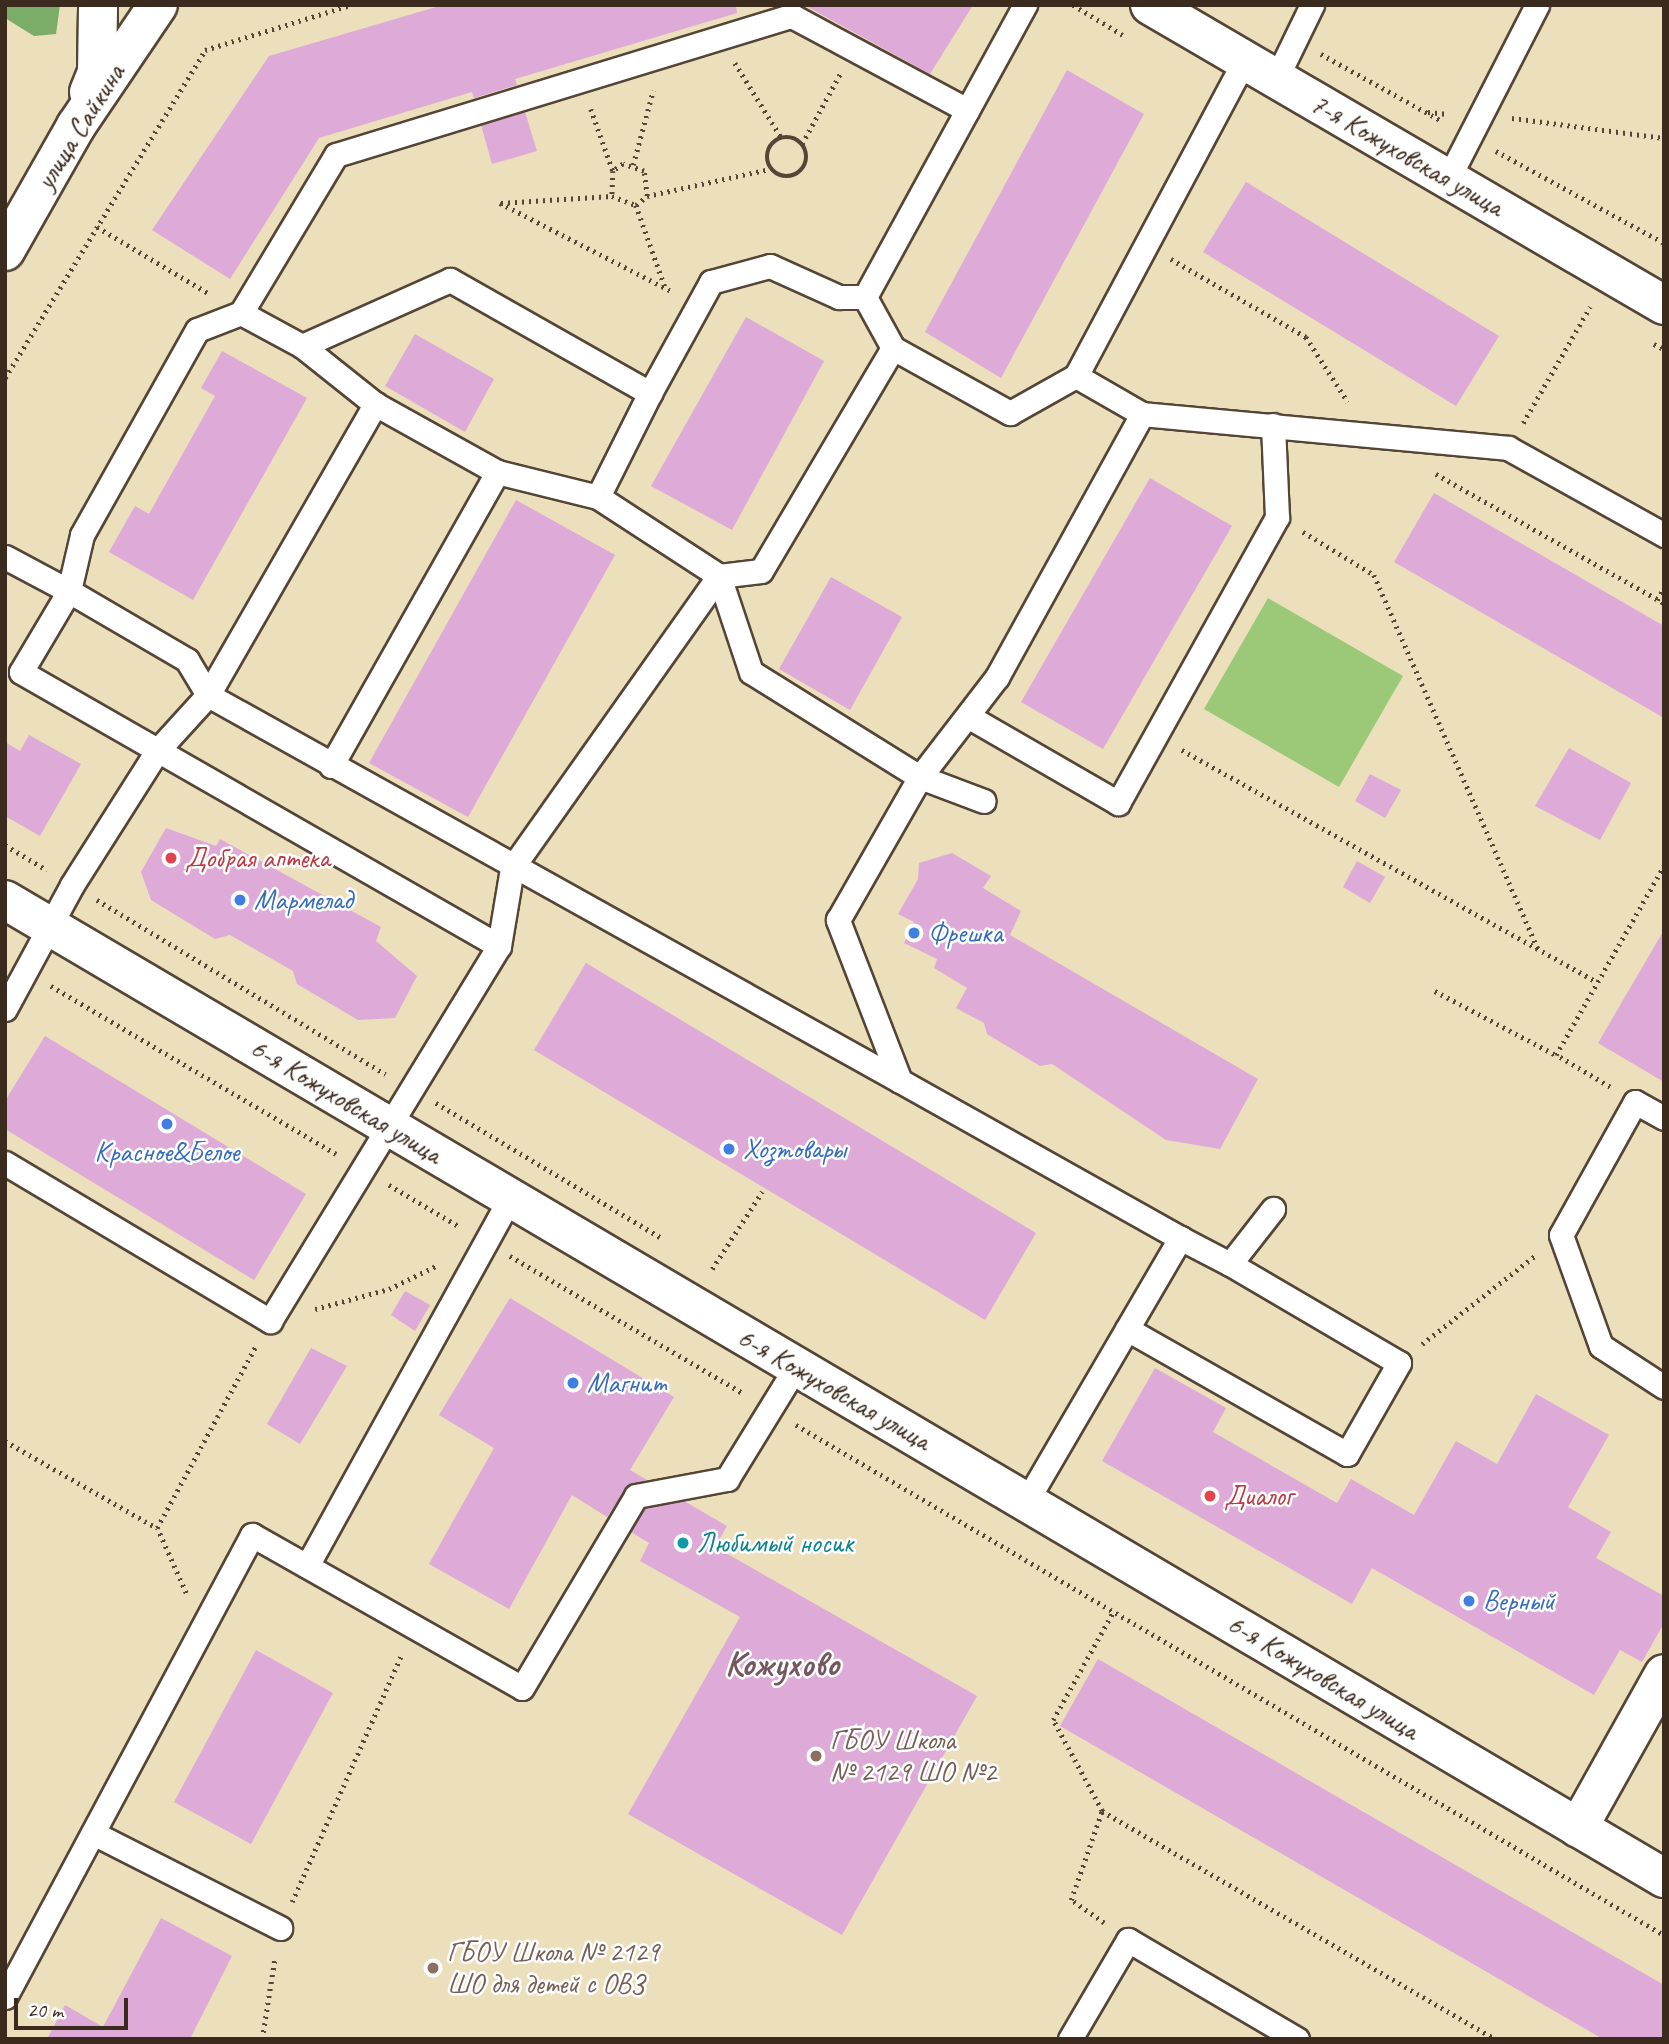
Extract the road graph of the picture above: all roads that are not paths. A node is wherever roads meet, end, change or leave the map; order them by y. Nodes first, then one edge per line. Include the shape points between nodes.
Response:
1 (98, 5) edge
2 (158, 5) edge
3 (1025, 5) edge
4 (1150, 5) edge
5 (1312, 5) edge
6 (1537, 5) edge
7 (1261, 70) junction
8 (967, 110) junction
9 (76, 126) junction
10 (1448, 179) junction
11 (5, 251) edge
12 (865, 297) junction
13 (1664, 305) edge
14 (241, 313) junction
15 (302, 346) junction
16 (893, 348) junction
17 (1076, 376) junction
18 (650, 393) junction
19 (374, 404) junction
20 (1142, 414) junction
21 (1273, 425) junction
22 (497, 472) junction
23 (598, 497) junction
24 (1664, 535) edge
25 (5, 556) edge
26 (719, 576) junction
27 (69, 591) junction
28 (208, 695) junction
29 (971, 718) junction
30 (157, 751) junction
31 (331, 766) junction
32 (920, 777) junction
33 (984, 802) dead end
34 (512, 868) junction
35 (5, 900) edge
36 (50, 927) junction
37 (499, 946) junction
38 (5, 1009) edge
39 (900, 1081) junction
40 (1664, 1118) edge
41 (392, 1128) junction
42 (5, 1163) edge
43 (510, 1198) junction
44 (1273, 1209) dead end
45 (1180, 1237) junction
46 (1230, 1264) junction
47 (1127, 1329) junction
48 (796, 1367) junction
49 (1664, 1387) edge
50 (1026, 1502) junction
51 (307, 1566) junction
52 (1664, 1674) edge
53 (1578, 1828) junction
54 (93, 1833) junction
55 (1664, 1878) edge
56 (280, 1928) road end
57 (7, 1991) edge
58 (1070, 2039) edge
59 (1297, 2039) edge

1 - 9 street via 97,72
2 - 9 street, улица Сайкина
3 - 8 lane
4 - 7 street, 7-я Кожуховская улица
5 - 7 lane
6 - 10 lane
7 - 10 street, 7-я Кожуховская улица
7 - 17 lane via 1147,245
8 - 12 lane
8 - 14 lane via 792,16 336,155
9 - 11 street, улица Сайкина
10 - 13 street, 7-я Кожуховская улица
12 - 16 lane
12 - 18 lane via 839,297 770,265 711,282
14 - 15 lane
14 - 27 lane via 197,330 82,535
15 - 18 lane via 450,280
15 - 19 lane
16 - 17 lane via 1010,413
16 - 26 lane via 761,570
17 - 20 lane
18 - 23 lane
19 - 22 lane
19 - 28 lane
20 - 21 lane
20 - 29 lane
21 - 24 lane via 1508,448
21 - 29 lane via 1277,517 1118,803
22 - 23 lane
22 - 31 lane
23 - 26 lane
25 - 27 lane
26 - 32 lane via 751,672
26 - 34 lane
27 - 28 lane via 187,660
27 - 30 lane via 21,672
28 - 30 lane
28 - 31 lane
29 - 32 lane
30 - 36 lane
30 - 37 lane
31 - 34 lane
32 - 33 lane
32 - 39 lane via 838,920
34 - 37 lane
34 - 39 lane
35 - 36 street, 6-я Кожуховская улица
36 - 38 lane
36 - 41 street, 6-я Кожуховская улица
37 - 41 lane
39 - 45 lane
40 - 49 lane via 1635,1102 1562,1235 1601,1346
41 - 42 lane via 270,1321
41 - 43 street, 6-я Кожуховская улица
43 - 48 street, 6-я Кожуховская улица
43 - 51 lane
44 - 46 lane
45 - 46 lane
45 - 47 lane
46 - 47 lane via 1399,1363 1347,1454
47 - 50 lane
48 - 50 street, 6-я Кожуховская улица
48 - 51 lane via 727,1479 636,1496 522,1688
50 - 53 street, 6-я Кожуховская улица
51 - 54 lane via 251,1535
52 - 53 street
53 - 55 street, 6-я Кожуховская улица
54 - 56 lane
54 - 57 lane
58 - 59 lane via 1128,1940

